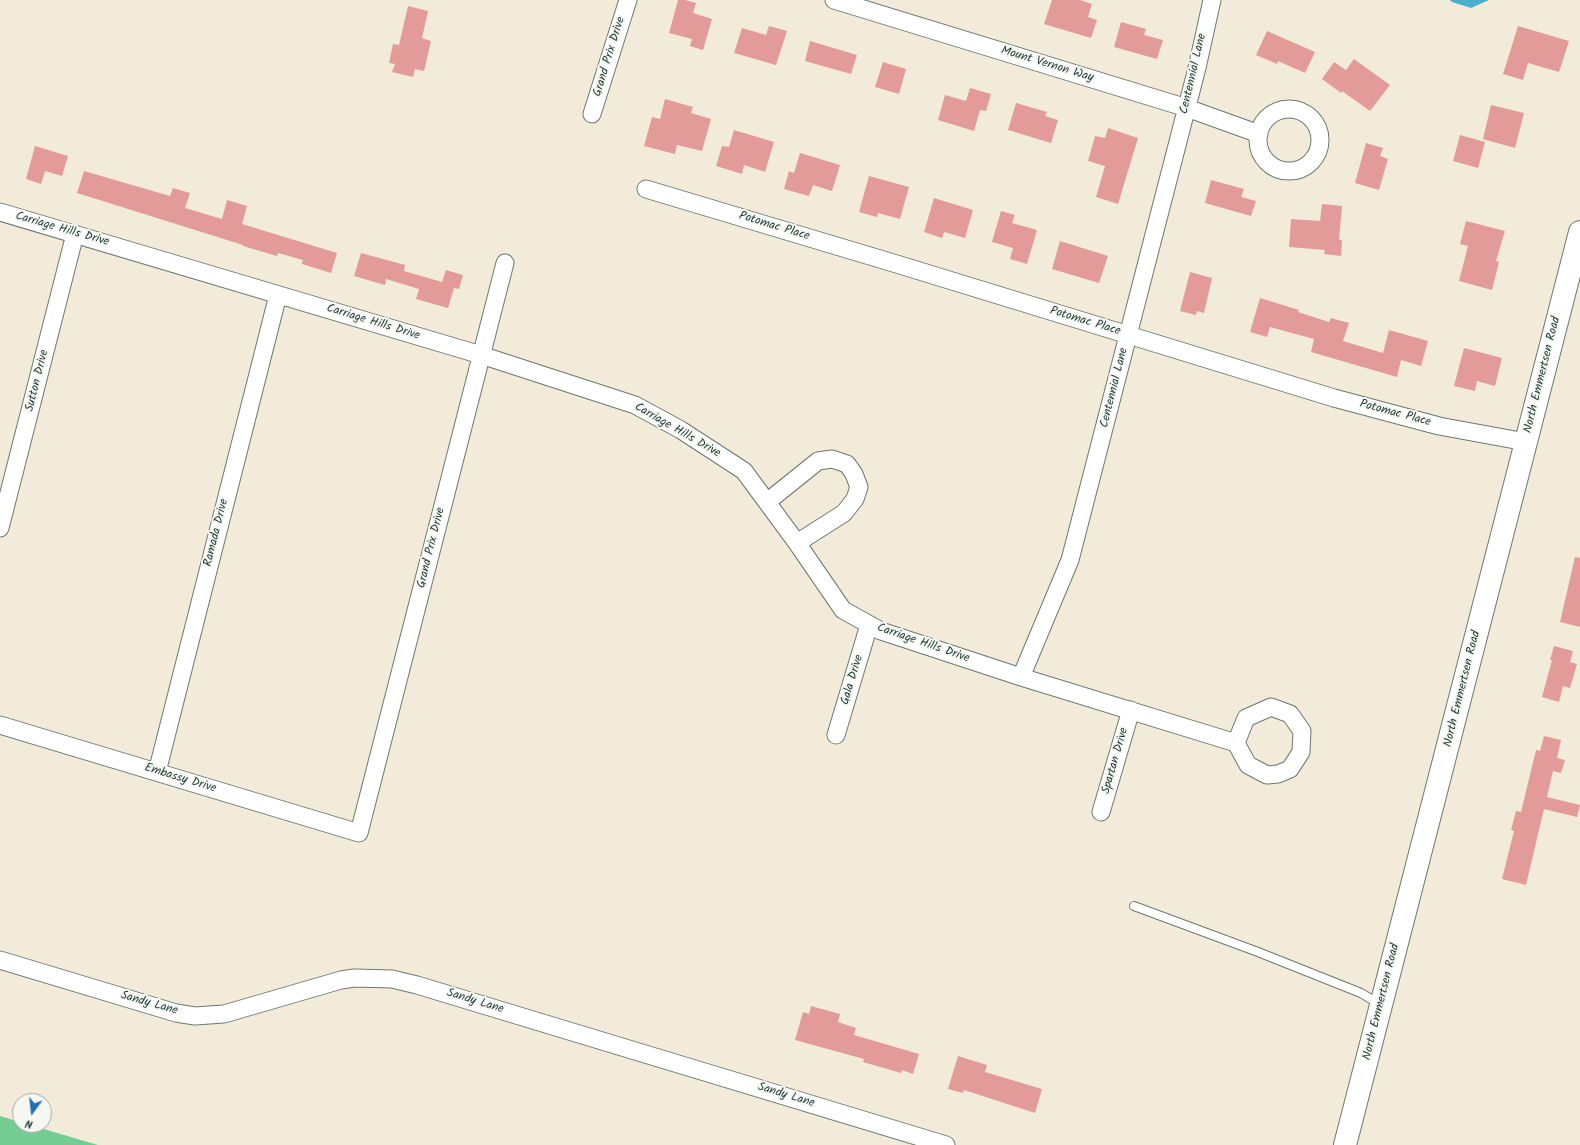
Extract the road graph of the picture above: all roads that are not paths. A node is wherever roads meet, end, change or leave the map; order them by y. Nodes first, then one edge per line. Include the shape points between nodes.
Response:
1 (628, 0) edge
2 (834, 0) edge
3 (1212, 0) edge
4 (1187, 108) junction
5 (592, 114) dead end
6 (1259, 134) dead end
7 (646, 189) dead end
8 (0, 212) edge
9 (1580, 232) edge
10 (75, 234) junction
11 (504, 263) dead end
12 (278, 295) junction
13 (1129, 335) junction
14 (481, 355) junction
15 (1526, 442) junction
16 (767, 502) junction
17 (0, 528) edge
18 (797, 543) junction
19 (869, 625) junction
20 (1020, 676) junction
21 (1131, 710) junction
22 (0, 725) edge
23 (836, 735) dead end
24 (1236, 743) dead end
25 (156, 772) junction
26 (1101, 812) dead end
27 (359, 833) joint
28 (1134, 906) dead end
29 (0, 960) edge
30 (1381, 1005) junction
31 (946, 1145) edge
32 (1346, 1145) edge

1 - 5 street, Grand Prix Drive
2 - 4 street, Mount Vernon Way
3 - 4 street, Centennial Lane
4 - 6 street, Mount Vernon Way
4 - 13 street, Centennial Lane
7 - 13 street, Potomac Place
8 - 10 street, Carriage Hills Drive
9 - 15 street, North Emmertsen Road
10 - 12 street, Carriage Hills Drive
10 - 17 street, Sutton Drive
11 - 14 street, Grand Prix Drive
12 - 14 street, Carriage Hills Drive
12 - 25 street, Ramada Drive
13 - 15 street, Potomac Place via 1334,398 1439,426
13 - 20 street, Centennial Lane via 1070,560
14 - 16 street, Carriage Hills Drive via 634,405 681,430 744,471
14 - 27 street, Grand Prix Drive
15 - 30 street, North Emmertsen Road
16 - 18 street, Carriage Hills Drive
16 - 18 street via 818,461 832,459 846,464 854,474 859,487 855,499 844,513
18 - 19 street, Carriage Hills Drive via 843,610
19 - 20 street, Carriage Hills Drive
19 - 23 street, Gala Drive
20 - 21 street, Carriage Hills Drive
21 - 24 street, Carriage Hills Drive
21 - 26 street, Spartan Drive
22 - 25 street, Embassy Drive
25 - 27 street, Embassy Drive
28 - 30 lane via 1361,993
29 - 31 street, Sandy Lane via 176,1013 195,1016 224,1014 341,980 392,979
30 - 32 street, North Emmertsen Road

